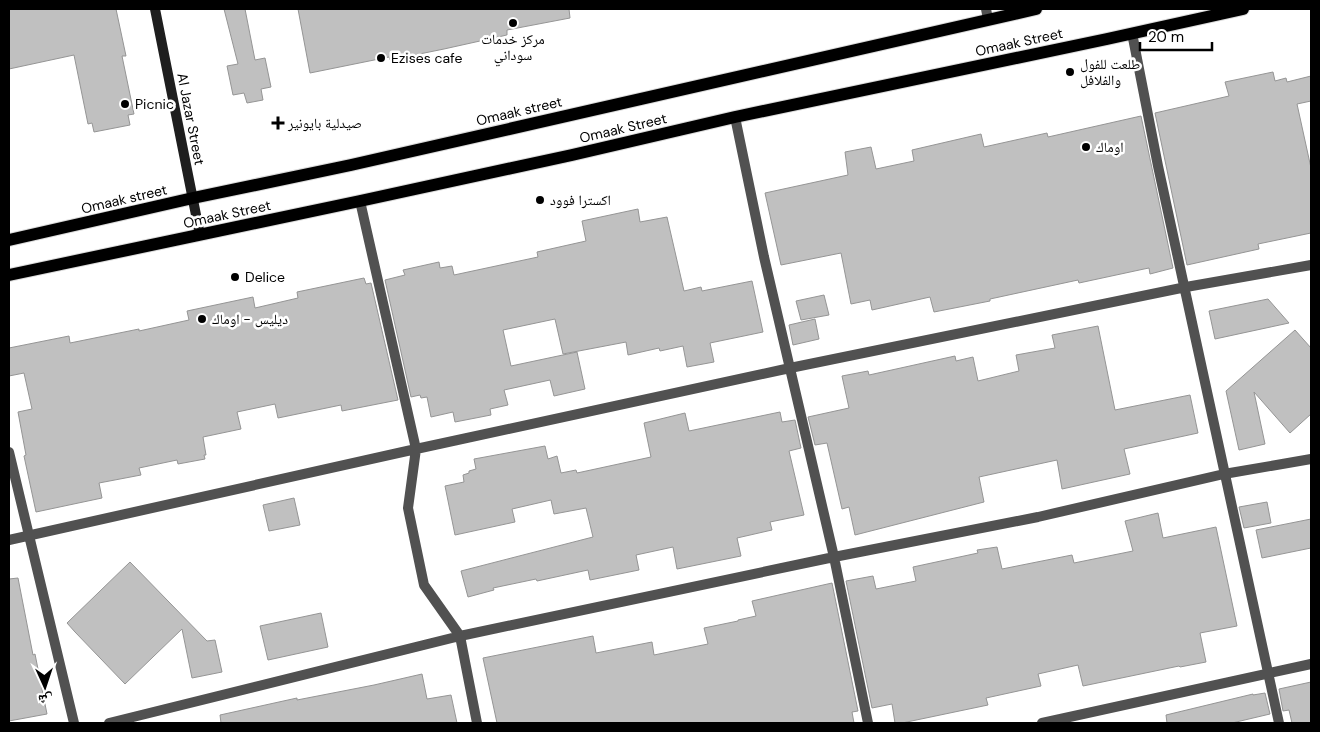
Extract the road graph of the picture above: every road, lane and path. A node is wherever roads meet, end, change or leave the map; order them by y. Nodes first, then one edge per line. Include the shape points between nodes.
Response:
1 (155, 9) edge
2 (1036, 9) edge
3 (1243, 9) edge
4 (987, 14) edge
5 (1132, 33) junction
6 (735, 117) junction
7 (192, 198) junction
8 (360, 201) junction
9 (200, 235) junction
10 (9, 240) edge
11 (1311, 265) edge
12 (9, 275) edge
13 (1186, 287) junction
14 (790, 368) junction
15 (416, 448) junction
16 (9, 452) edge
17 (1311, 458) edge
18 (1224, 474) junction
19 (30, 536) junction
20 (9, 540) edge
21 (834, 557) junction
22 (460, 636) junction
23 (1311, 664) edge
24 (1268, 674) junction
25 (74, 723) edge
26 (109, 723) edge
27 (477, 723) edge
28 (868, 723) edge
29 (1042, 723) edge
30 (1279, 723) edge

1 - 7 street, Al Jazar Street
2 - 4 main road, Omaak street
3 - 5 main road, Omaak Street
4 - 7 main road, Omaak street via 351,165
5 - 6 main road, Omaak Street
5 - 13 street
6 - 8 main road, Omaak Street
6 - 14 street
7 - 9 street, Al Jazar Street
7 - 10 main road, Omaak street
8 - 9 main road, Omaak Street
8 - 15 street
9 - 12 main road, Omaak Street
11 - 13 street
13 - 14 street
13 - 18 street
14 - 15 street
14 - 21 street
15 - 19 street
15 - 22 street via 408,508 424,585
16 - 19 street
17 - 18 street
18 - 21 street via 1038,517
18 - 24 street
19 - 20 street
19 - 25 street
21 - 22 street
21 - 28 street
22 - 26 street
22 - 27 street
23 - 24 street
24 - 29 street
24 - 30 street

